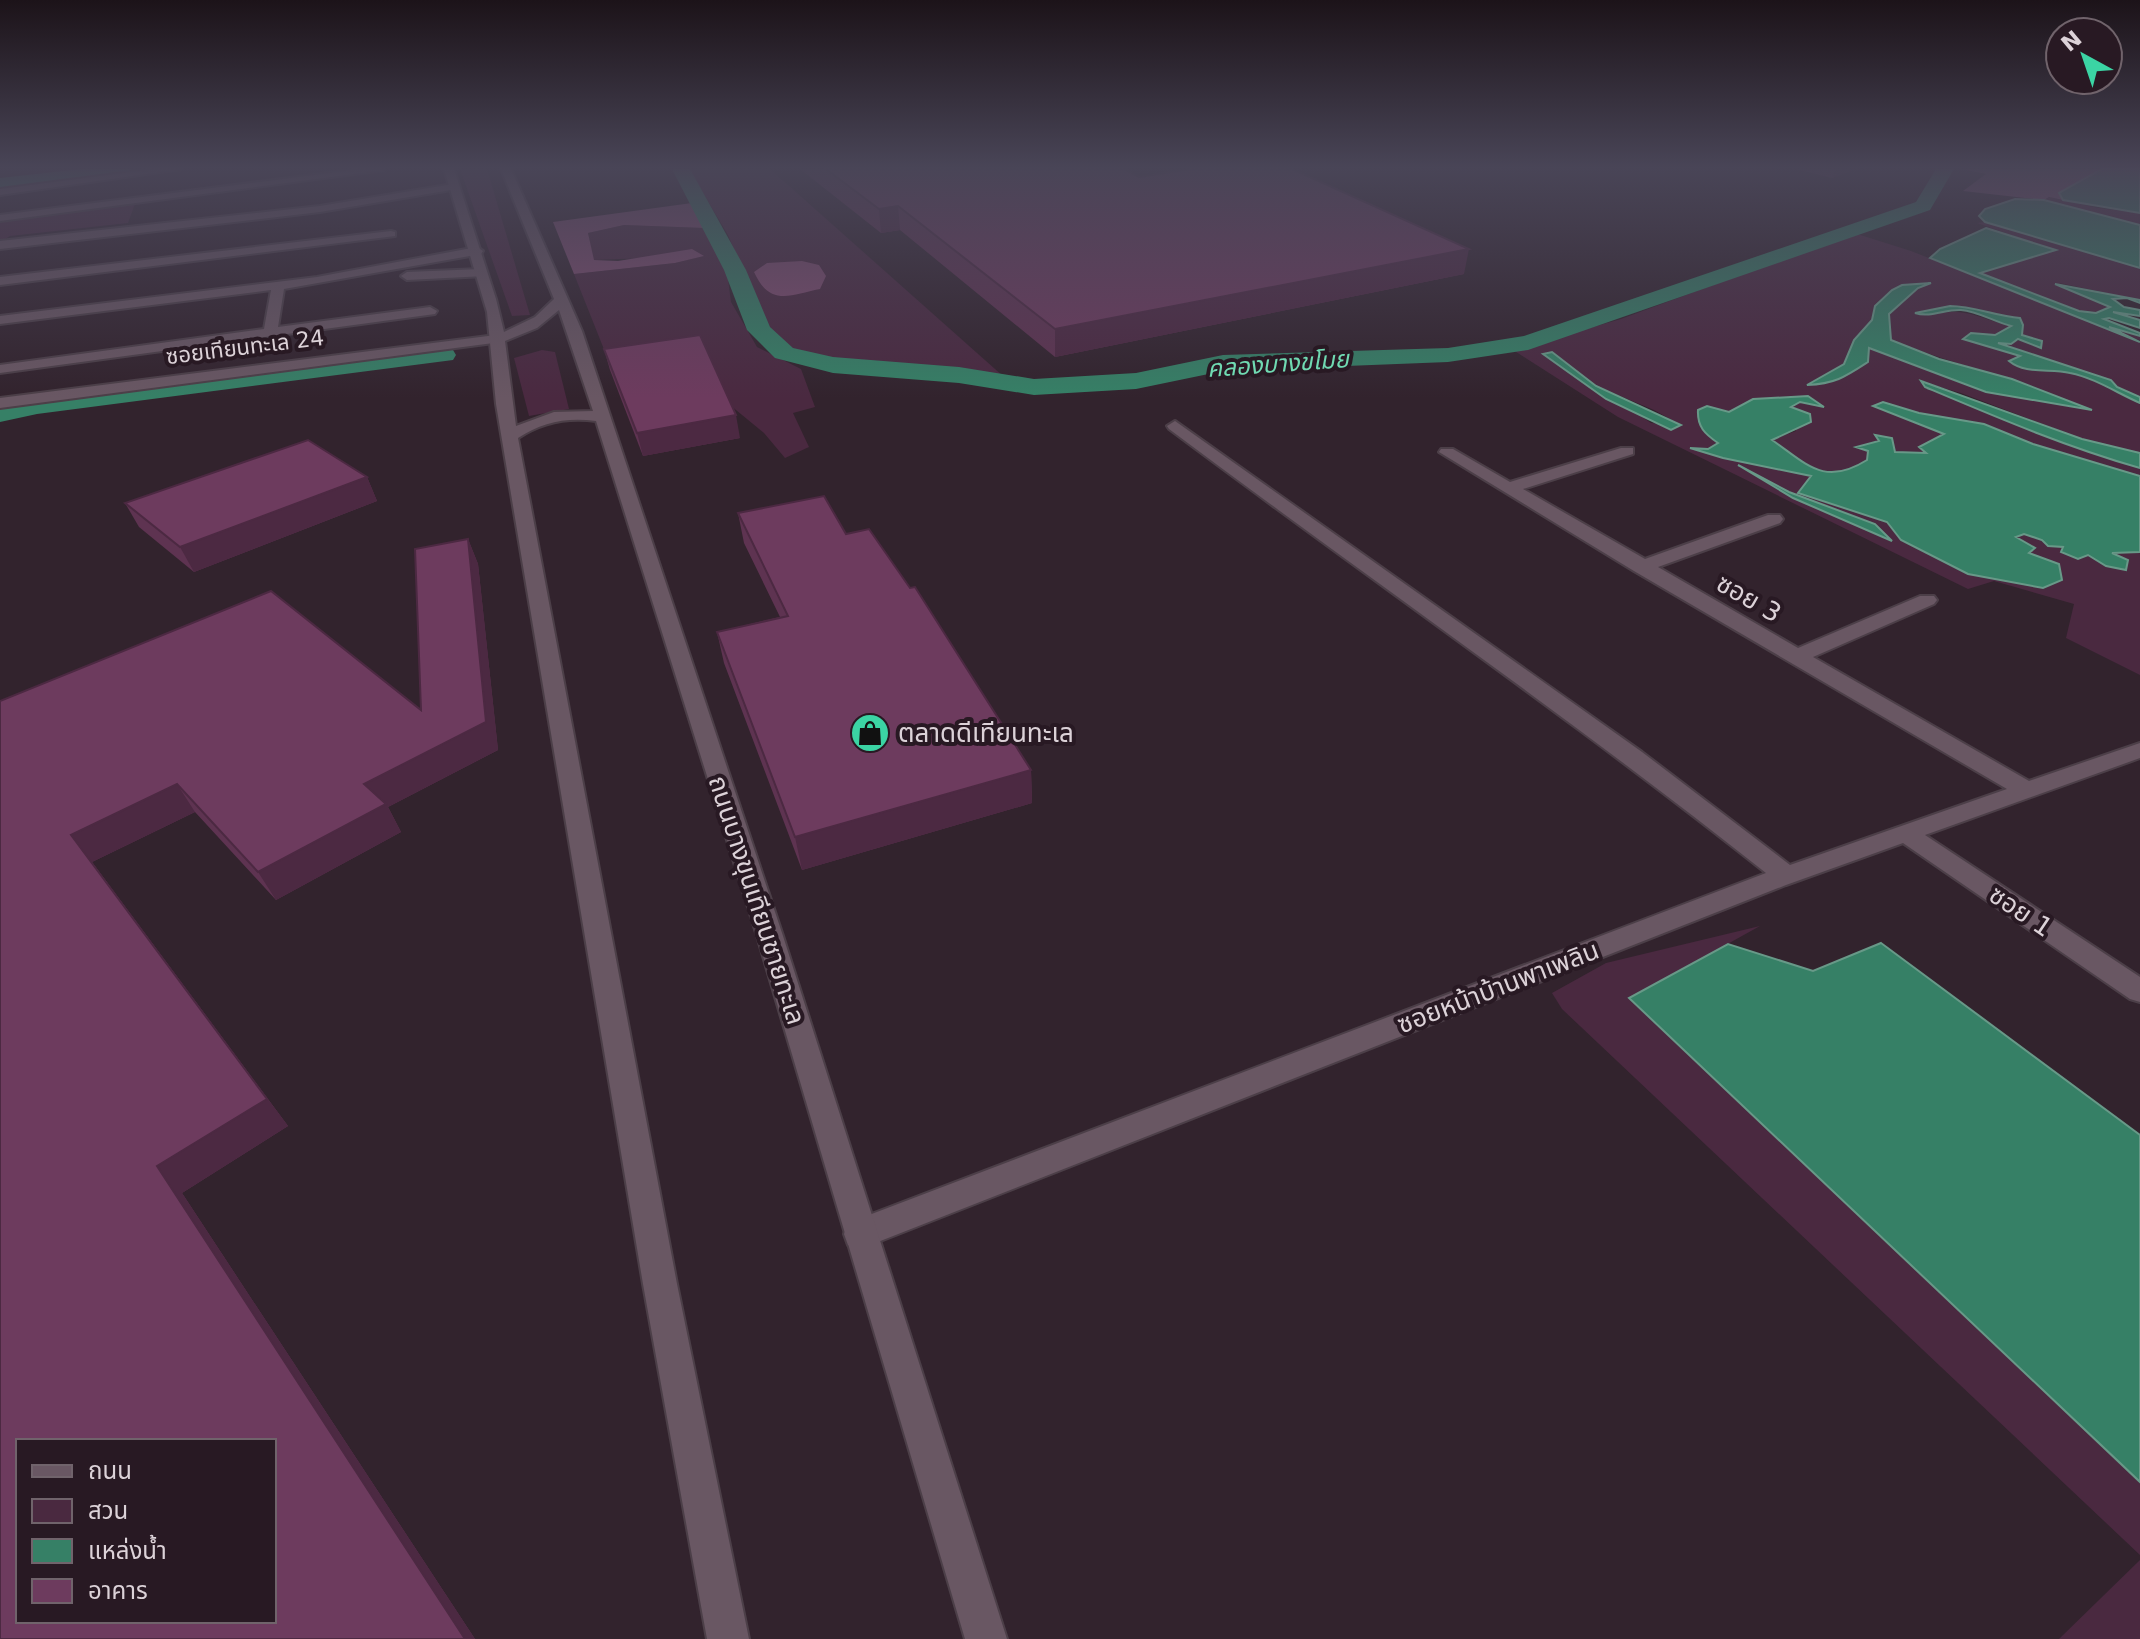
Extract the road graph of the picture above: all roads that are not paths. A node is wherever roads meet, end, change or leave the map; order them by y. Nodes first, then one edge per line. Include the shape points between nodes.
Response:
1 (138, 245) edge
2 (471, 245) edge
3 (537, 245) edge
4 (479, 262) junction
5 (412, 269) junction
6 (0, 281) edge
7 (278, 286) junction
8 (561, 300) junction
9 (430, 311) dead end
10 (0, 320) edge
11 (270, 332) junction
12 (496, 339) junction
13 (0, 369) edge
14 (0, 403) edge
15 (602, 417) junction
16 (1175, 426) dead end
17 (511, 436) junction
18 (1627, 451) dead end
19 (1447, 452) dead end
20 (1508, 488) junction
21 (1774, 519) dead end
22 (1641, 567) junction
23 (1927, 600) dead end
24 (1797, 656) junction
25 (2135, 757) edge
26 (2025, 789) junction
27 (1903, 832) junction
28 (1787, 876) junction
29 (2140, 991) edge
30 (860, 1234) junction
31 (728, 1639) edge
32 (986, 1639) edge

1 - 6 street
2 - 4 street
3 - 8 street, ถนนบางขุนเทียนชายทะเล
4 - 5 street
4 - 5 street
4 - 12 street
5 - 7 street
7 - 10 street
7 - 11 street
8 - 12 street, ซอยเทียนทะเล 24 via 521,333
8 - 15 street, ถนนบางขุนเทียนชายทะเล
9 - 11 street
11 - 13 street
12 - 14 street, ซอยเทียนทะเล 24
12 - 17 street
15 - 17 street via 547,418
15 - 30 street, ถนนบางขุนเทียนชายทะเล
16 - 28 street via 1634,757
17 - 31 street
18 - 20 street
19 - 20 street, ซอย 3
20 - 22 street, ซอย 3
21 - 22 street
22 - 24 street, ซอย 3
23 - 24 street
24 - 26 street, ซอย 3
25 - 26 street, ซอยหน้าบ้านพาเพลิน
26 - 27 street, ซอยหน้าบ้านพาเพลิน
27 - 28 street, ซอยหน้าบ้านพาเพลิน
27 - 29 street, ซอย 1
28 - 30 street, ซอยหน้าบ้านพาเพลิน
30 - 32 street, ถนนบางขุนเทียนชายทะเล

